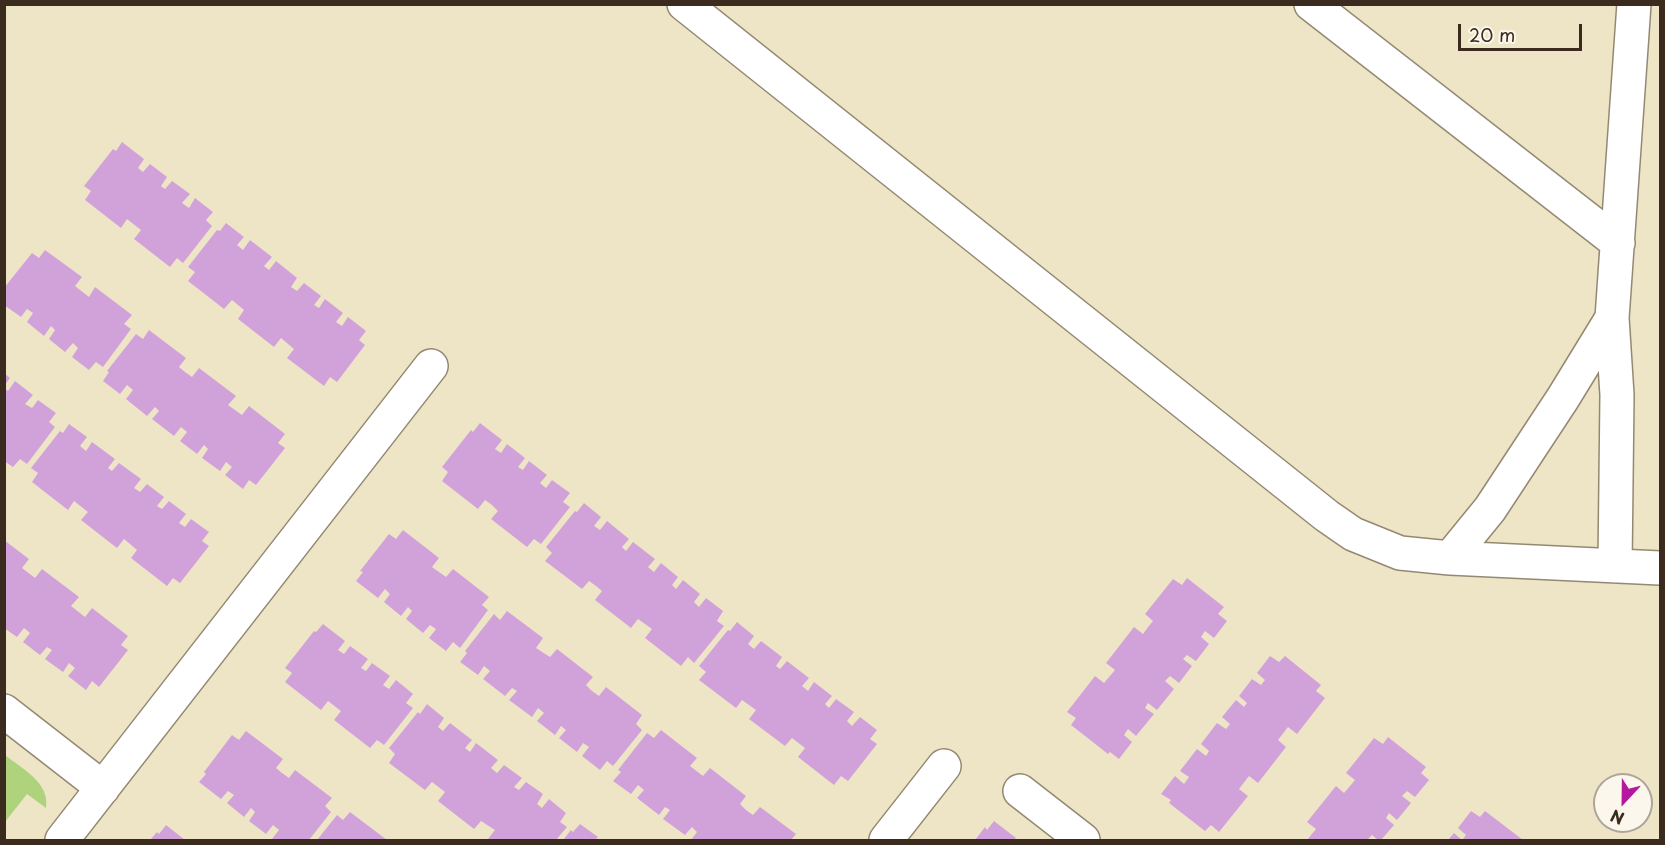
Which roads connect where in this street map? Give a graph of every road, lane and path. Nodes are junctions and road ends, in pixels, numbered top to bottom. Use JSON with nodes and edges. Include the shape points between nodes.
{"nodes":[{"id":1,"x":684,"y":4,"type":"edge"},
{"id":2,"x":1311,"y":4,"type":"edge"},
{"id":3,"x":1634,"y":4,"type":"edge"},
{"id":4,"x":1618,"y":243,"type":"junction"},
{"id":5,"x":1612,"y":318,"type":"junction"},
{"id":6,"x":431,"y":366,"type":"dead end"},
{"id":7,"x":1450,"y":558,"type":"junction"},
{"id":8,"x":1615,"y":566,"type":"junction"},
{"id":9,"x":1660,"y":568,"type":"edge"},
{"id":10,"x":4,"y":711,"type":"edge"},
{"id":11,"x":944,"y":766,"type":"dead end"},
{"id":12,"x":103,"y":788,"type":"junction"},
{"id":13,"x":1020,"y":791,"type":"dead end"},
{"id":14,"x":62,"y":840,"type":"edge"},
{"id":15,"x":885,"y":840,"type":"edge"},
{"id":16,"x":1083,"y":840,"type":"edge"}],
"edges":[{"from":1,"to":7,"type":"street","via":[[1327,516],[1353,534],[1400,553]]},
{"from":2,"to":4,"type":"street"},
{"from":3,"to":4,"type":"street"},
{"from":4,"to":5,"type":"street"},
{"from":5,"to":7,"type":"street","via":[[1490,509]]},
{"from":5,"to":8,"type":"street","via":[[1617,395]]},
{"from":6,"to":12,"type":"street"},
{"from":7,"to":8,"type":"street"},
{"from":8,"to":9,"type":"street"},
{"from":10,"to":12,"type":"street"},
{"from":11,"to":15,"type":"street"},
{"from":12,"to":14,"type":"street"},
{"from":13,"to":16,"type":"street"}]}
